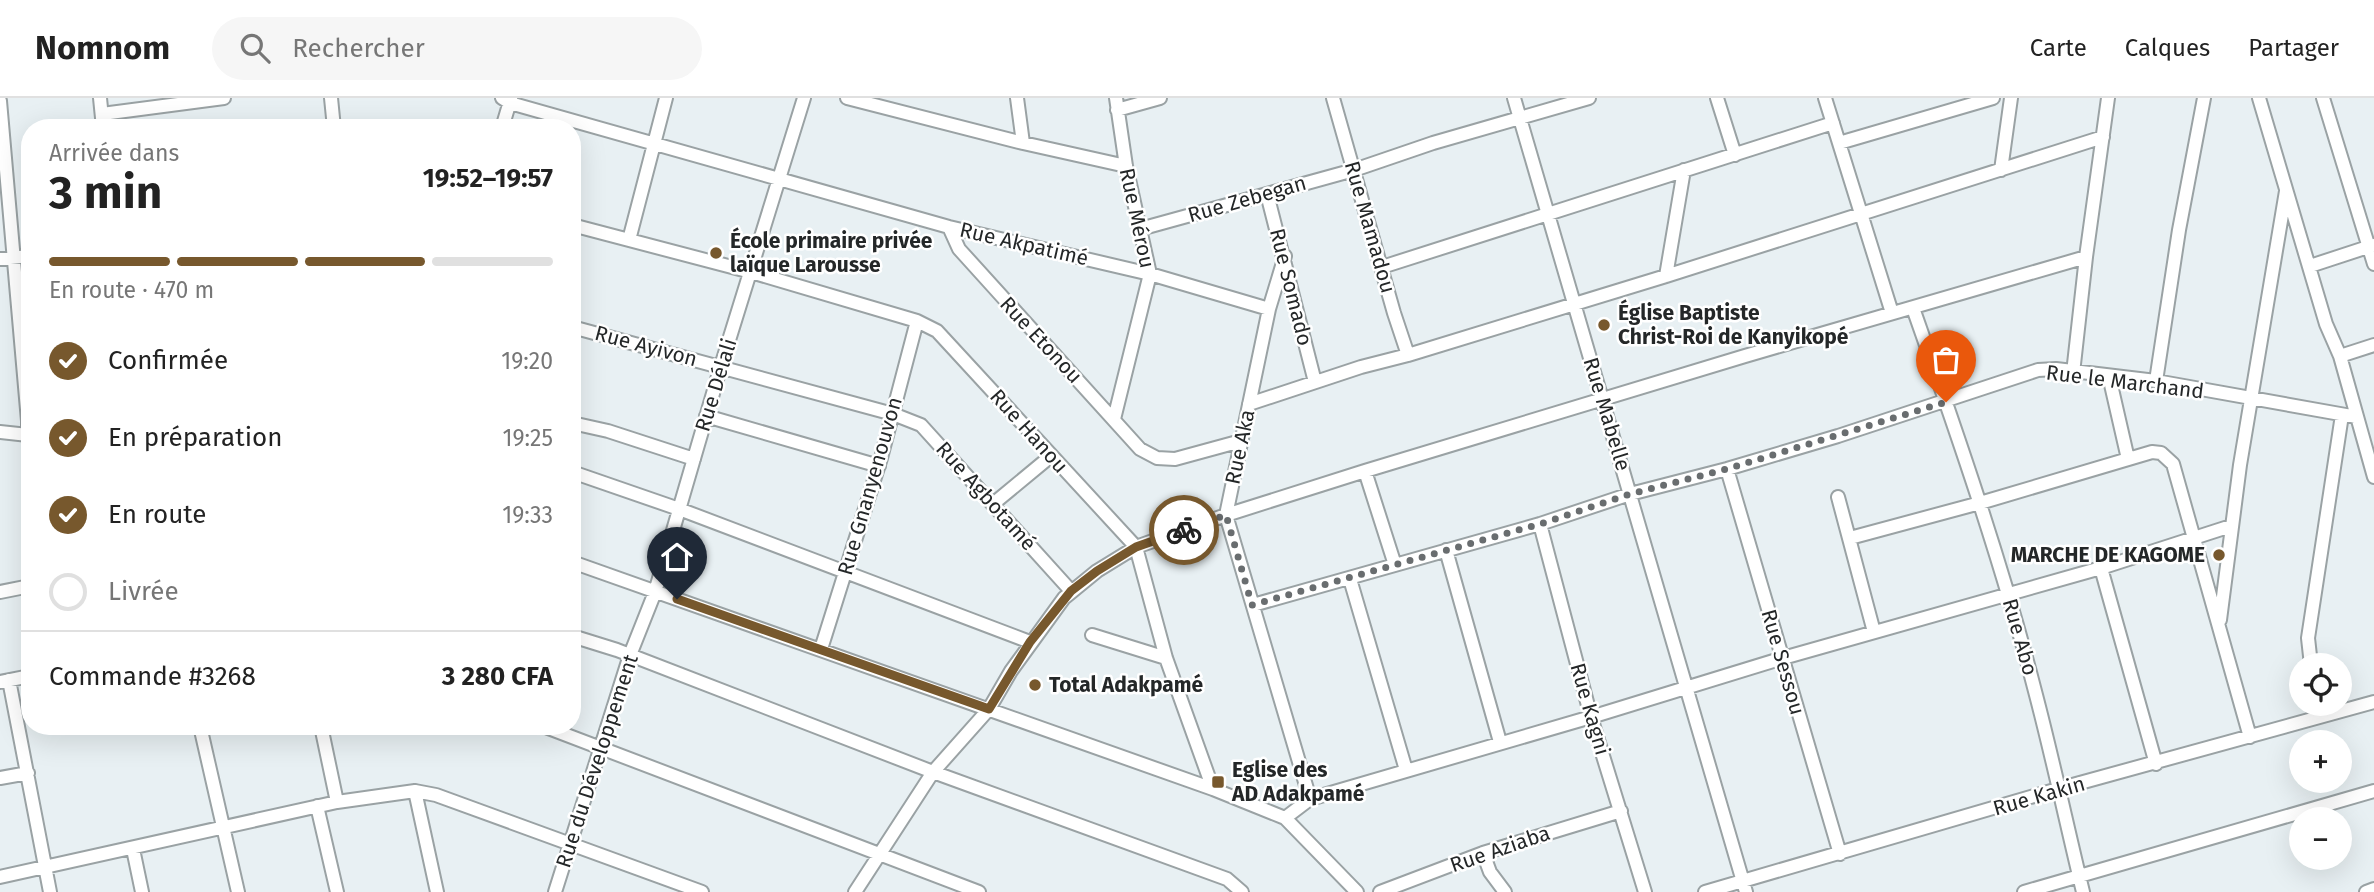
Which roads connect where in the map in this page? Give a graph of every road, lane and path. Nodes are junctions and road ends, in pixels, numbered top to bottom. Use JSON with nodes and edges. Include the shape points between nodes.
{"nodes":[{"id":1,"x":100,"y":98,"type":"edge"},
{"id":2,"x":224,"y":98,"type":"edge"},
{"id":3,"x":331,"y":98,"type":"edge"},
{"id":4,"x":666,"y":98,"type":"edge"},
{"id":5,"x":804,"y":98,"type":"edge"},
{"id":6,"x":847,"y":98,"type":"edge"},
{"id":7,"x":1017,"y":98,"type":"edge"},
{"id":8,"x":1160,"y":98,"type":"edge"},
{"id":9,"x":1333,"y":98,"type":"edge"},
{"id":10,"x":1514,"y":98,"type":"edge"},
{"id":11,"x":1589,"y":98,"type":"edge"},
{"id":12,"x":1717,"y":98,"type":"edge"},
{"id":13,"x":1825,"y":98,"type":"edge"},
{"id":14,"x":1993,"y":98,"type":"edge"},
{"id":15,"x":2011,"y":98,"type":"edge"},
{"id":16,"x":2108,"y":98,"type":"edge"},
{"id":17,"x":2204,"y":98,"type":"edge"},
{"id":18,"x":2259,"y":98,"type":"edge"},
{"id":19,"x":2323,"y":98,"type":"edge"},
{"id":20,"x":508,"y":100,"type":"edge"},
{"id":21,"x":174,"y":102,"type":"edge"},
{"id":22,"x":1117,"y":104,"type":"edge"},
{"id":23,"x":0,"y":110,"type":"edge"},
{"id":24,"x":103,"y":119,"type":"edge"},
{"id":25,"x":110,"y":119,"type":"edge"},
{"id":26,"x":333,"y":119,"type":"edge"},
{"id":27,"x":504,"y":119,"type":"edge"},
{"id":28,"x":571,"y":119,"type":"edge"},
{"id":29,"x":1520,"y":119,"type":"junction"},
{"id":30,"x":581,"y":122,"type":"edge"},
{"id":31,"x":1833,"y":123,"type":"junction"},
{"id":32,"x":2103,"y":137,"type":"junction"},
{"id":33,"x":1023,"y":143,"type":"junction"},
{"id":34,"x":1839,"y":143,"type":"junction"},
{"id":35,"x":654,"y":144,"type":"junction"},
{"id":36,"x":1735,"y":155,"type":"junction"},
{"id":37,"x":1126,"y":166,"type":"junction"},
{"id":38,"x":1354,"y":170,"type":"junction"},
{"id":39,"x":1684,"y":170,"type":"junction"},
{"id":40,"x":2001,"y":170,"type":"junction"},
{"id":41,"x":779,"y":180,"type":"junction"},
{"id":42,"x":2286,"y":191,"type":"junction"},
{"id":43,"x":1267,"y":194,"type":"junction"},
{"id":44,"x":1547,"y":213,"type":"junction"},
{"id":45,"x":1859,"y":214,"type":"junction"},
{"id":46,"x":581,"y":227,"type":"edge"},
{"id":47,"x":948,"y":227,"type":"junction"},
{"id":48,"x":1140,"y":229,"type":"junction"},
{"id":49,"x":629,"y":240,"type":"junction"},
{"id":50,"x":2371,"y":246,"type":"edge"},
{"id":51,"x":1284,"y":256,"type":"junction"},
{"id":52,"x":21,"y":257,"type":"edge"},
{"id":53,"x":2086,"y":257,"type":"junction"},
{"id":54,"x":15,"y":258,"type":"junction"},
{"id":55,"x":0,"y":259,"type":"edge"},
{"id":56,"x":2374,"y":264,"type":"edge"},
{"id":57,"x":2310,"y":266,"type":"junction"},
{"id":58,"x":1382,"y":267,"type":"junction"},
{"id":59,"x":751,"y":272,"type":"junction"},
{"id":60,"x":1150,"y":274,"type":"junction"},
{"id":61,"x":1666,"y":276,"type":"junction"},
{"id":62,"x":1575,"y":304,"type":"junction"},
{"id":63,"x":1913,"y":308,"type":"junction"},
{"id":64,"x":1269,"y":309,"type":"junction"},
{"id":65,"x":1892,"y":313,"type":"junction"},
{"id":66,"x":21,"y":314,"type":"edge"},
{"id":67,"x":917,"y":321,"type":"junction"},
{"id":68,"x":581,"y":329,"type":"edge"},
{"id":69,"x":2374,"y":345,"type":"edge"},
{"id":70,"x":1408,"y":355,"type":"junction"},
{"id":71,"x":2340,"y":356,"type":"junction"},
{"id":72,"x":721,"y":366,"type":"junction"},
{"id":73,"x":2073,"y":373,"type":"junction"},
{"id":74,"x":2109,"y":376,"type":"junction"},
{"id":75,"x":2156,"y":381,"type":"junction"},
{"id":76,"x":1315,"y":382,"type":"junction"},
{"id":77,"x":2251,"y":400,"type":"junction"},
{"id":78,"x":1601,"y":401,"type":"junction"},
{"id":79,"x":1946,"y":402,"type":"junction"},
{"id":80,"x":1249,"y":404,"type":"junction"},
{"id":81,"x":893,"y":414,"type":"junction"},
{"id":82,"x":2342,"y":415,"type":"junction"},
{"id":83,"x":706,"y":416,"type":"junction"},
{"id":84,"x":2357,"y":417,"type":"junction"},
{"id":85,"x":1114,"y":419,"type":"junction"},
{"id":86,"x":581,"y":425,"type":"edge"},
{"id":87,"x":0,"y":432,"type":"edge"},
{"id":88,"x":21,"y":434,"type":"edge"},
{"id":89,"x":1241,"y":441,"type":"junction"},
{"id":90,"x":2370,"y":445,"type":"edge"},
{"id":91,"x":1051,"y":456,"type":"junction"},
{"id":92,"x":694,"y":458,"type":"junction"},
{"id":93,"x":2128,"y":459,"type":"junction"},
{"id":94,"x":879,"y":466,"type":"junction"},
{"id":95,"x":1727,"y":469,"type":"junction"},
{"id":96,"x":1365,"y":471,"type":"junction"},
{"id":97,"x":581,"y":475,"type":"edge"},
{"id":98,"x":2374,"y":477,"type":"edge"},
{"id":99,"x":1630,"y":494,"type":"junction"},
{"id":100,"x":1838,"y":497,"type":"dead end"},
{"id":101,"x":1980,"y":503,"type":"junction"},
{"id":102,"x":993,"y":504,"type":"junction"},
{"id":103,"x":679,"y":509,"type":"junction"},
{"id":104,"x":1226,"y":515,"type":"junction"},
{"id":105,"x":1540,"y":524,"type":"junction"},
{"id":106,"x":2231,"y":526,"type":"junction"},
{"id":107,"x":1850,"y":538,"type":"junction"},
{"id":108,"x":2193,"y":538,"type":"junction"},
{"id":109,"x":1136,"y":547,"type":"junction"},
{"id":110,"x":1446,"y":550,"type":"junction"},
{"id":111,"x":581,"y":565,"type":"edge"},
{"id":112,"x":1395,"y":565,"type":"junction"},
{"id":113,"x":2101,"y":568,"type":"junction"},
{"id":114,"x":846,"y":571,"type":"junction"},
{"id":115,"x":1350,"y":579,"type":"junction"},
{"id":116,"x":21,"y":588,"type":"edge"},
{"id":117,"x":1071,"y":591,"type":"junction"},
{"id":118,"x":0,"y":592,"type":"edge"},
{"id":119,"x":655,"y":592,"type":"junction"},
{"id":120,"x":2008,"y":595,"type":"junction"},
{"id":121,"x":1252,"y":605,"type":"junction"},
{"id":122,"x":2219,"y":627,"type":"junction"},
{"id":123,"x":1874,"y":632,"type":"junction"},
{"id":124,"x":1091,"y":635,"type":"dead end"},
{"id":125,"x":581,"y":639,"type":"edge"},
{"id":126,"x":1030,"y":642,"type":"junction"},
{"id":127,"x":821,"y":649,"type":"junction"},
{"id":128,"x":2310,"y":653,"type":"edge"},
{"id":129,"x":630,"y":655,"type":"junction"},
{"id":130,"x":1166,"y":658,"type":"junction"},
{"id":131,"x":1783,"y":658,"type":"junction"},
{"id":132,"x":4,"y":681,"type":"edge"},
{"id":133,"x":1688,"y":688,"type":"junction"},
{"id":134,"x":2374,"y":702,"type":"edge"},
{"id":135,"x":989,"y":709,"type":"junction"},
{"id":136,"x":1591,"y":717,"type":"junction"},
{"id":137,"x":2323,"y":717,"type":"joint"},
{"id":138,"x":202,"y":735,"type":"edge"},
{"id":139,"x":323,"y":735,"type":"edge"},
{"id":140,"x":567,"y":735,"type":"edge"},
{"id":141,"x":2250,"y":737,"type":"junction"},
{"id":142,"x":1500,"y":742,"type":"junction"},
{"id":143,"x":602,"y":748,"type":"junction"},
{"id":144,"x":2156,"y":764,"type":"junction"},
{"id":145,"x":1406,"y":770,"type":"junction"},
{"id":146,"x":933,"y":772,"type":"junction"},
{"id":147,"x":28,"y":773,"type":"junction"},
{"id":148,"x":0,"y":778,"type":"edge"},
{"id":149,"x":1213,"y":789,"type":"junction"},
{"id":150,"x":2059,"y":789,"type":"junction"},
{"id":151,"x":2374,"y":790,"type":"edge"},
{"id":152,"x":415,"y":791,"type":"junction"},
{"id":153,"x":1310,"y":799,"type":"junction"},
{"id":154,"x":337,"y":802,"type":"junction"},
{"id":155,"x":317,"y":806,"type":"junction"},
{"id":156,"x":1621,"y":811,"type":"junction"},
{"id":157,"x":1285,"y":818,"type":"junction"},
{"id":158,"x":223,"y":829,"type":"junction"},
{"id":159,"x":572,"y":843,"type":"junction"},
{"id":160,"x":133,"y":849,"type":"junction"},
{"id":161,"x":1483,"y":853,"type":"junction"},
{"id":162,"x":1840,"y":854,"type":"junction"},
{"id":163,"x":880,"y":856,"type":"junction"},
{"id":164,"x":45,"y":867,"type":"junction"},
{"id":165,"x":0,"y":877,"type":"edge"},
{"id":166,"x":2079,"y":877,"type":"junction"},
{"id":167,"x":1227,"y":879,"type":"junction"},
{"id":168,"x":1744,"y":887,"type":"edge"},
{"id":169,"x":2374,"y":889,"type":"edge"},
{"id":170,"x":50,"y":892,"type":"edge"},
{"id":171,"x":142,"y":892,"type":"edge"},
{"id":172,"x":238,"y":892,"type":"edge"},
{"id":173,"x":337,"y":892,"type":"edge"},
{"id":174,"x":437,"y":892,"type":"edge"},
{"id":175,"x":555,"y":892,"type":"edge"},
{"id":176,"x":702,"y":892,"type":"edge"},
{"id":177,"x":855,"y":892,"type":"edge"},
{"id":178,"x":979,"y":892,"type":"edge"},
{"id":179,"x":1219,"y":892,"type":"edge"},
{"id":180,"x":1242,"y":892,"type":"edge"},
{"id":181,"x":1357,"y":892,"type":"edge"},
{"id":182,"x":1381,"y":892,"type":"edge"},
{"id":183,"x":1505,"y":892,"type":"edge"},
{"id":184,"x":1646,"y":892,"type":"edge"},
{"id":185,"x":1705,"y":892,"type":"edge"},
{"id":186,"x":2024,"y":892,"type":"edge"},
{"id":187,"x":2083,"y":892,"type":"edge"},
{"id":188,"x":2366,"y":892,"type":"edge"}],
"edges":[{"from":1,"to":24,"type":"street"},
{"from":2,"to":21,"type":"street"},
{"from":3,"to":26,"type":"street"},
{"from":4,"to":35,"type":"street"},
{"from":5,"to":41,"type":"street","name":"Rue Délali"},
{"from":6,"to":33,"type":"street"},
{"from":7,"to":33,"type":"street"},
{"from":8,"to":22,"type":"street"},
{"from":9,"to":38,"type":"street","name":"Rue Mamadou"},
{"from":10,"to":29,"type":"street","name":"Rue Mabelle"},
{"from":11,"to":29,"type":"street","name":"Rue Zebegan"},
{"from":12,"to":36,"type":"street"},
{"from":13,"to":31,"type":"street"},
{"from":14,"to":34,"type":"street"},
{"from":15,"to":40,"type":"street"},
{"from":16,"to":32,"type":"street"},
{"from":17,"to":75,"type":"street"},
{"from":18,"to":42,"type":"street"},
{"from":19,"to":50,"type":"street"},
{"from":20,"to":27,"type":"street"},
{"from":20,"to":28,"type":"street","name":"Rue Akpatimé"},
{"from":21,"to":25,"type":"street"},
{"from":22,"to":37,"type":"street","name":"Rue Mérou"},
{"from":23,"to":54,"type":"street"},
{"from":29,"to":38,"type":"street","name":"Rue Zebegan"},
{"from":29,"to":44,"type":"street","name":"Rue Mabelle"},
{"from":30,"to":35,"type":"street","name":"Rue Akpatimé"},
{"from":31,"to":34,"type":"street"},
{"from":31,"to":36,"type":"street"},
{"from":32,"to":40,"type":"street"},
{"from":32,"to":53,"type":"street"},
{"from":33,"to":37,"type":"street"},
{"from":34,"to":45,"type":"street"},
{"from":35,"to":41,"type":"street","name":"Rue Akpatimé"},
{"from":35,"to":49,"type":"street"},
{"from":36,"to":39,"type":"street"},
{"from":37,"to":48,"type":"street","name":"Rue Mérou"},
{"from":38,"to":43,"type":"street","name":"Rue Zebegan"},
{"from":38,"to":58,"type":"street","name":"Rue Mamadou"},
{"from":39,"to":44,"type":"street"},
{"from":39,"to":61,"type":"street"},
{"from":40,"to":45,"type":"street"},
{"from":41,"to":47,"type":"street","name":"Rue Akpatimé"},
{"from":41,"to":59,"type":"street","name":"Rue Délali"},
{"from":42,"to":57,"type":"street"},
{"from":42,"to":77,"type":"street"},
{"from":43,"to":48,"type":"street","name":"Rue Zebegan"},
{"from":43,"to":51,"type":"street","name":"Rue Somado"},
{"from":44,"to":58,"type":"street"},
{"from":44,"to":62,"type":"street","name":"Rue Mabelle"},
{"from":45,"to":61,"type":"street"},
{"from":45,"to":65,"type":"street"},
{"from":46,"to":49,"type":"street"},
{"from":47,"to":60,"type":"street","name":"Rue Akpatimé"},
{"from":47,"to":85,"type":"street","name":"Rue Etonou","via":[[959,249]]},
{"from":48,"to":60,"type":"street","name":"Rue Mérou"},
{"from":49,"to":59,"type":"street"},
{"from":50,"to":56,"type":"street"},
{"from":50,"to":57,"type":"street"},
{"from":51,"to":64,"type":"street","name":"Rue Aka"},
{"from":51,"to":76,"type":"street","name":"Rue Somado"},
{"from":52,"to":54,"type":"street"},
{"from":53,"to":63,"type":"street"},
{"from":53,"to":73,"type":"street"},
{"from":54,"to":55,"type":"street"},
{"from":54,"to":66,"type":"street"},
{"from":57,"to":71,"type":"street"},
{"from":58,"to":70,"type":"street","name":"Rue Mamadou"},
{"from":59,"to":67,"type":"street","name":"Rue Hanou"},
{"from":59,"to":72,"type":"street","name":"Rue Délali"},
{"from":60,"to":64,"type":"street","name":"Rue Akpatimé"},
{"from":60,"to":85,"type":"street","name":"Rue Mérou"},
{"from":61,"to":62,"type":"street"},
{"from":62,"to":70,"type":"street"},
{"from":62,"to":78,"type":"street","name":"Rue Mabelle"},
{"from":63,"to":65,"type":"street"},
{"from":63,"to":79,"type":"street","name":"Rue Abo"},
{"from":64,"to":80,"type":"street","name":"Rue Aka"},
{"from":65,"to":78,"type":"street"},
{"from":67,"to":81,"type":"street","name":"Rue Gnanyenouvon"},
{"from":67,"to":91,"type":"street","name":"Rue Hanou","via":[[937,331]]},
{"from":68,"to":72,"type":"street","name":"Rue Ayivon"},
{"from":69,"to":71,"type":"street"},
{"from":70,"to":76,"type":"street"},
{"from":71,"to":84,"type":"street"},
{"from":72,"to":81,"type":"street","name":"Rue Ayivon"},
{"from":72,"to":83,"type":"street","name":"Rue Délali"},
{"from":73,"to":74,"type":"street","name":"Rue le Marchand"},
{"from":73,"to":79,"type":"street","name":"Rue le Marchand","via":[[2031,372]]},
{"from":74,"to":75,"type":"street","name":"Rue le Marchand"},
{"from":74,"to":93,"type":"street"},
{"from":75,"to":77,"type":"street","name":"Rue le Marchand"},
{"from":76,"to":80,"type":"street"},
{"from":77,"to":82,"type":"street","name":"Rue le Marchand"},
{"from":77,"to":106,"type":"street"},
{"from":78,"to":96,"type":"street"},
{"from":78,"to":99,"type":"street","name":"Rue Mabelle"},
{"from":79,"to":95,"type":"street","name":"Rue le Marchand"},
{"from":79,"to":101,"type":"street","name":"Rue Abo"},
{"from":80,"to":89,"type":"street","name":"Rue Aka"},
{"from":81,"to":94,"type":"street","name":"Rue Gnanyenouvon"},
{"from":81,"to":102,"type":"street","name":"Rue Agbotamé","via":[[921,425]]},
{"from":82,"to":84,"type":"street","name":"Rue le Marchand"},
{"from":82,"to":128,"type":"street","via":[[2308,638]]},
{"from":83,"to":92,"type":"street","name":"Rue Délali"},
{"from":83,"to":94,"type":"street"},
{"from":84,"to":90,"type":"street"},
{"from":85,"to":89,"type":"street","name":"Rue Etonou","via":[[1140,449],[1157,457],[1175,459]]},
{"from":86,"to":92,"type":"street"},
{"from":87,"to":88,"type":"street"},
{"from":89,"to":104,"type":"street","name":"Rue Aka"},
{"from":90,"to":98,"type":"street"},
{"from":91,"to":102,"type":"street"},
{"from":91,"to":109,"type":"street","name":"Rue Hanou"},
{"from":92,"to":103,"type":"street","name":"Rue Délali"},
{"from":93,"to":101,"type":"street"},
{"from":93,"to":108,"type":"street","via":[[2152,452],[2166,455],[2173,464]]},
{"from":94,"to":114,"type":"street","name":"Rue Gnanyenouvon"},
{"from":95,"to":99,"type":"street","name":"Rue le Marchand"},
{"from":95,"to":131,"type":"street","name":"Rue Sessou"},
{"from":96,"to":104,"type":"street"},
{"from":96,"to":112,"type":"street"},
{"from":97,"to":103,"type":"street"},
{"from":99,"to":105,"type":"street","name":"Rue le Marchand"},
{"from":99,"to":133,"type":"street","name":"Rue Mabelle"},
{"from":100,"to":107,"type":"street"},
{"from":101,"to":107,"type":"street"},
{"from":101,"to":120,"type":"street","name":"Rue Abo"},
{"from":102,"to":117,"type":"street","name":"Rue Agbotamé"},
{"from":103,"to":114,"type":"street"},
{"from":103,"to":119,"type":"street","name":"Rue Délali"},
{"from":104,"to":109,"type":"street"},
{"from":104,"to":121,"type":"street","name":"Rue Aka"},
{"from":105,"to":110,"type":"street","name":"Rue le Marchand"},
{"from":105,"to":136,"type":"street","name":"Rue Kagni"},
{"from":106,"to":108,"type":"street"},
{"from":106,"to":122,"type":"street"},
{"from":107,"to":123,"type":"street"},
{"from":108,"to":113,"type":"street"},
{"from":108,"to":122,"type":"street"},
{"from":109,"to":117,"type":"street"},
{"from":109,"to":130,"type":"street"},
{"from":110,"to":112,"type":"street","name":"Rue le Marchand"},
{"from":110,"to":142,"type":"street"},
{"from":111,"to":119,"type":"street"},
{"from":112,"to":115,"type":"street","name":"Rue le Marchand"},
{"from":113,"to":120,"type":"street"},
{"from":113,"to":144,"type":"street"},
{"from":114,"to":126,"type":"street"},
{"from":114,"to":127,"type":"street","name":"Rue Gnanyenouvon"},
{"from":115,"to":121,"type":"street","name":"Rue le Marchand"},
{"from":115,"to":145,"type":"street"},
{"from":116,"to":118,"type":"street"},
{"from":117,"to":126,"type":"street"},
{"from":119,"to":127,"type":"street"},
{"from":119,"to":129,"type":"street","name":"Rue du Développement"},
{"from":120,"to":123,"type":"street"},
{"from":120,"to":150,"type":"street","name":"Rue Abo"},
{"from":121,"to":153,"type":"street","name":"Rue Aka"},
{"from":122,"to":141,"type":"street"},
{"from":123,"to":131,"type":"street"},
{"from":124,"to":130,"type":"street"},
{"from":125,"to":129,"type":"street"},
{"from":126,"to":135,"type":"street"},
{"from":127,"to":135,"type":"street"},
{"from":129,"to":143,"type":"street","name":"Rue du Développement"},
{"from":129,"to":146,"type":"street"},
{"from":130,"to":149,"type":"street"},
{"from":131,"to":133,"type":"street"},
{"from":131,"to":162,"type":"street","name":"Rue Sessou"},
{"from":132,"to":147,"type":"street"},
{"from":133,"to":136,"type":"street"},
{"from":133,"to":168,"type":"street","name":"Rue Mabelle"},
{"from":134,"to":137,"type":"street","name":"Rue Kakin"},
{"from":135,"to":146,"type":"street"},
{"from":135,"to":149,"type":"street"},
{"from":136,"to":142,"type":"street"},
{"from":136,"to":156,"type":"street","name":"Rue Kagni"},
{"from":137,"to":141,"type":"street","name":"Rue Kakin"},
{"from":138,"to":158,"type":"street"},
{"from":139,"to":154,"type":"street"},
{"from":140,"to":143,"type":"street"},
{"from":141,"to":144,"type":"street","name":"Rue Kakin"},
{"from":142,"to":145,"type":"street"},
{"from":143,"to":159,"type":"street","name":"Rue du Développement"},
{"from":143,"to":163,"type":"street"},
{"from":144,"to":150,"type":"street","name":"Rue Kakin"},
{"from":145,"to":153,"type":"street"},
{"from":146,"to":163,"type":"street"},
{"from":146,"to":167,"type":"street"},
{"from":147,"to":148,"type":"street"},
{"from":147,"to":164,"type":"street"},
{"from":149,"to":157,"type":"street"},
{"from":150,"to":162,"type":"street","name":"Rue Kakin"},
{"from":150,"to":166,"type":"street","name":"Rue Abo"},
{"from":151,"to":166,"type":"street"},
{"from":152,"to":154,"type":"street"},
{"from":152,"to":159,"type":"street"},
{"from":152,"to":174,"type":"street"},
{"from":153,"to":157,"type":"street"},
{"from":154,"to":155,"type":"street"},
{"from":155,"to":158,"type":"street"},
{"from":155,"to":173,"type":"street"},
{"from":156,"to":161,"type":"street","name":"Rue Aziaba"},
{"from":156,"to":184,"type":"street","name":"Rue Kagni"},
{"from":157,"to":181,"type":"street"},
{"from":158,"to":160,"type":"street"},
{"from":158,"to":172,"type":"street"},
{"from":159,"to":175,"type":"street","name":"Rue du Développement"},
{"from":159,"to":176,"type":"street"},
{"from":160,"to":164,"type":"street"},
{"from":160,"to":171,"type":"street"},
{"from":161,"to":182,"type":"street","name":"Rue Aziaba"},
{"from":161,"to":183,"type":"street"},
{"from":162,"to":168,"type":"street","name":"Rue Kakin"},
{"from":163,"to":177,"type":"street"},
{"from":163,"to":178,"type":"street"},
{"from":164,"to":165,"type":"street"},
{"from":164,"to":170,"type":"street"},
{"from":166,"to":186,"type":"street"},
{"from":166,"to":187,"type":"street","name":"Rue Abo"},
{"from":167,"to":179,"type":"street"},
{"from":167,"to":180,"type":"street"},
{"from":168,"to":185,"type":"street","name":"Rue Kakin"},
{"from":169,"to":188,"type":"street"}]}
